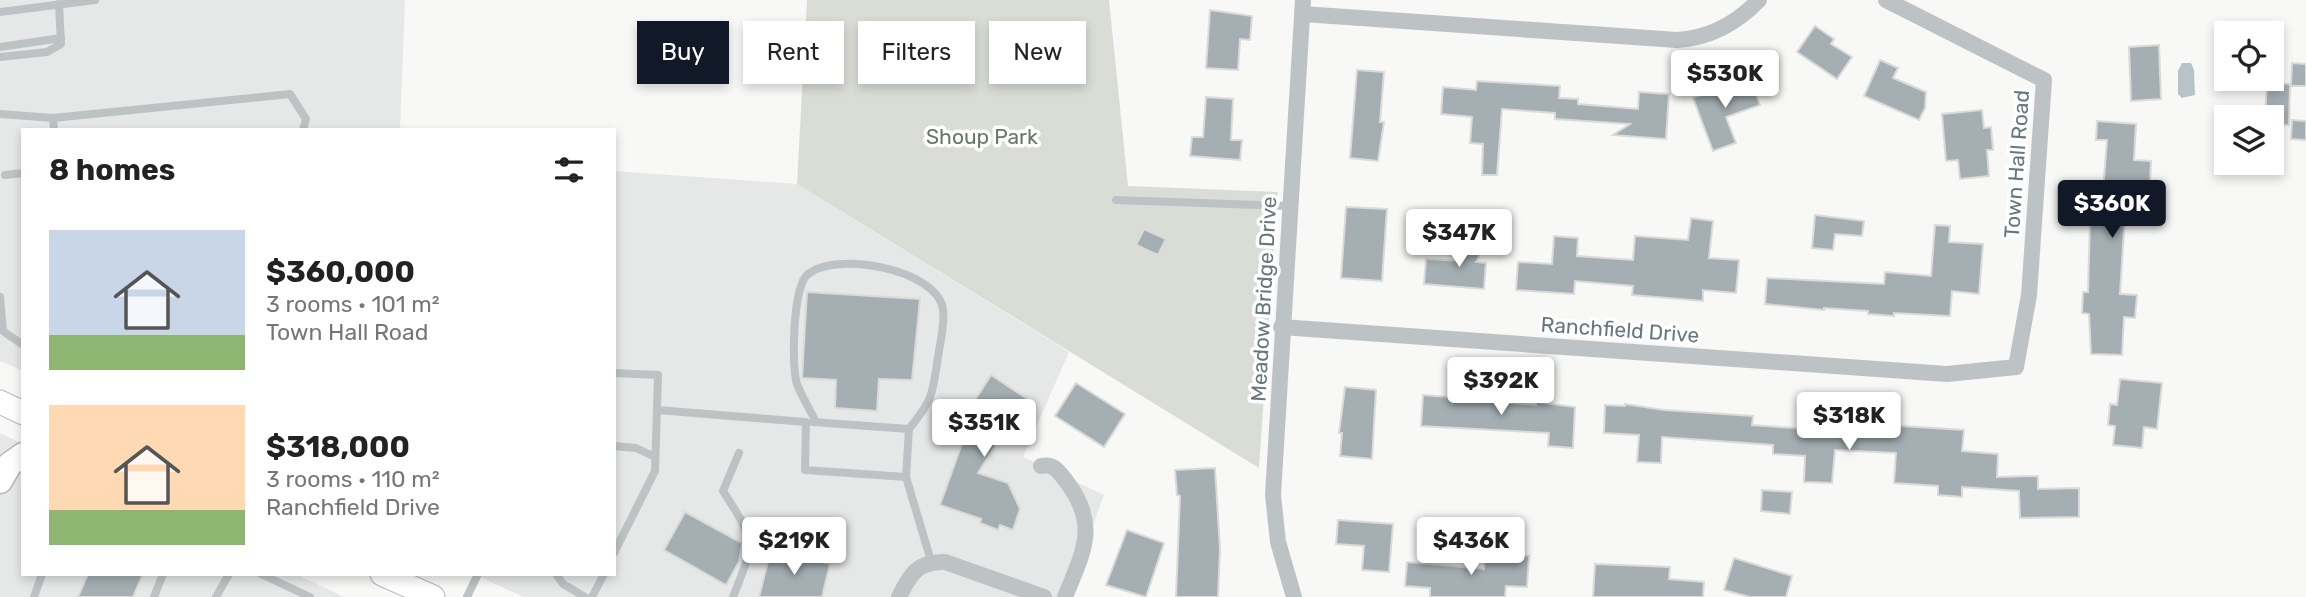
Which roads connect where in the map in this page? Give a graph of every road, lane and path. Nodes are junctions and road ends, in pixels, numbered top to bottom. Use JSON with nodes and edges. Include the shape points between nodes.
{"nodes":[{"id":1,"x":95,"y":0,"type":"edge"},
{"id":2,"x":1759,"y":0,"type":"edge"},
{"id":3,"x":1886,"y":0,"type":"edge"},
{"id":4,"x":59,"y":4,"type":"junction"},
{"id":5,"x":1303,"y":7,"type":"edge"},
{"id":6,"x":0,"y":12,"type":"edge"},
{"id":7,"x":61,"y":38,"type":"junction"},
{"id":8,"x":0,"y":47,"type":"edge"},
{"id":9,"x":0,"y":57,"type":"edge"},
{"id":10,"x":0,"y":114,"type":"edge"},
{"id":11,"x":53,"y":118,"type":"junction"},
{"id":12,"x":54,"y":128,"type":"edge"},
{"id":13,"x":304,"y":128,"type":"edge"},
{"id":14,"x":21,"y":173,"type":"edge"},
{"id":15,"x":5,"y":175,"type":"dead end"},
{"id":16,"x":1116,"y":200,"type":"dead end"},
{"id":17,"x":1289,"y":206,"type":"junction"},
{"id":18,"x":0,"y":297,"type":"edge"},
{"id":19,"x":1281,"y":327,"type":"junction"},
{"id":20,"x":21,"y":344,"type":"edge"},
{"id":21,"x":616,"y":373,"type":"edge"},
{"id":22,"x":1956,"y":373,"type":"joint"},
{"id":23,"x":0,"y":402,"type":"edge"},
{"id":24,"x":657,"y":410,"type":"junction"},
{"id":25,"x":21,"y":412,"type":"edge"},
{"id":26,"x":806,"y":422,"type":"junction"},
{"id":27,"x":816,"y":422,"type":"junction"},
{"id":28,"x":909,"y":429,"type":"junction"},
{"id":29,"x":616,"y":446,"type":"edge"},
{"id":30,"x":739,"y":453,"type":"dead end"},
{"id":31,"x":21,"y":456,"type":"edge"},
{"id":32,"x":655,"y":457,"type":"junction"},
{"id":33,"x":1041,"y":466,"type":"dead end"},
{"id":34,"x":906,"y":477,"type":"junction"},
{"id":35,"x":0,"y":481,"type":"edge"},
{"id":36,"x":616,"y":549,"type":"edge"},
{"id":37,"x":931,"y":561,"type":"junction"},
{"id":38,"x":41,"y":576,"type":"edge"},
{"id":39,"x":162,"y":576,"type":"edge"},
{"id":40,"x":228,"y":576,"type":"edge"},
{"id":41,"x":265,"y":576,"type":"edge"},
{"id":42,"x":386,"y":576,"type":"edge"},
{"id":43,"x":477,"y":576,"type":"edge"},
{"id":44,"x":557,"y":576,"type":"edge"},
{"id":45,"x":603,"y":576,"type":"edge"},
{"id":46,"x":1016,"y":592,"type":"edge"},
{"id":47,"x":34,"y":597,"type":"edge"},
{"id":48,"x":155,"y":597,"type":"edge"},
{"id":49,"x":216,"y":597,"type":"edge"},
{"id":50,"x":310,"y":597,"type":"edge"},
{"id":51,"x":433,"y":597,"type":"edge"},
{"id":52,"x":467,"y":597,"type":"edge"},
{"id":53,"x":585,"y":597,"type":"edge"},
{"id":54,"x":592,"y":597,"type":"edge"},
{"id":55,"x":733,"y":597,"type":"edge"},
{"id":56,"x":899,"y":597,"type":"edge"},
{"id":57,"x":1044,"y":597,"type":"edge"},
{"id":58,"x":1065,"y":597,"type":"edge"},
{"id":59,"x":1294,"y":597,"type":"edge"}],
"edges":[{"from":1,"to":4,"type":"lane"},
{"from":2,"to":5,"type":"street","via":[[1724,27],[1677,40]]},
{"from":3,"to":22,"type":"street","name":"Town Hall Road","via":[[2044,80],[2029,295],[2015,367]]},
{"from":4,"to":6,"type":"lane"},
{"from":4,"to":7,"type":"lane"},
{"from":5,"to":17,"type":"street","name":"Meadow Bridge Drive"},
{"from":7,"to":8,"type":"lane"},
{"from":7,"to":9,"type":"lane","via":[[61,44],[47,52]]},
{"from":10,"to":11,"type":"lane"},
{"from":11,"to":12,"type":"lane"},
{"from":11,"to":13,"type":"lane","via":[[290,94],[306,119]]},
{"from":14,"to":15,"type":"lane"},
{"from":16,"to":17,"type":"lane"},
{"from":17,"to":19,"type":"street","name":"Meadow Bridge Drive"},
{"from":18,"to":20,"type":"lane","via":[[3,331]]},
{"from":19,"to":22,"type":"street","name":"Ranchfield Drive"},
{"from":19,"to":59,"type":"street","name":"Meadow Bridge Drive","via":[[1273,499],[1278,542]]},
{"from":21,"to":24,"type":"lane","via":[[658,375]]},
{"from":23,"to":25,"type":"main road"},
{"from":24,"to":26,"type":"lane"},
{"from":24,"to":32,"type":"lane"},
{"from":26,"to":27,"type":"lane"},
{"from":26,"to":34,"type":"lane","via":[[805,470]]},
{"from":27,"to":28,"type":"lane"},
{"from":27,"to":28,"type":"lane","via":[[797,383],[798,295],[806,275],[825,264],[842,263],[913,277],[943,308],[932,401]]},
{"from":28,"to":34,"type":"lane"},
{"from":29,"to":32,"type":"lane","via":[[636,448]]},
{"from":30,"to":55,"type":"lane","via":[[723,491],[747,527],[751,550]]},
{"from":31,"to":35,"type":"main road"},
{"from":32,"to":36,"type":"lane","via":[[654,471]]},
{"from":33,"to":58,"type":"street","via":[[1057,470],[1074,492],[1086,520],[1084,548]]},
{"from":34,"to":37,"type":"lane"},
{"from":37,"to":46,"type":"street","via":[[946,562]]},
{"from":37,"to":56,"type":"street","via":[[912,572]]},
{"from":38,"to":47,"type":"lane"},
{"from":39,"to":48,"type":"lane"},
{"from":40,"to":49,"type":"lane"},
{"from":41,"to":50,"type":"lane"},
{"from":42,"to":51,"type":"main road"},
{"from":43,"to":52,"type":"lane"},
{"from":44,"to":53,"type":"lane"},
{"from":45,"to":54,"type":"lane"},
{"from":46,"to":57,"type":"street"}]}
